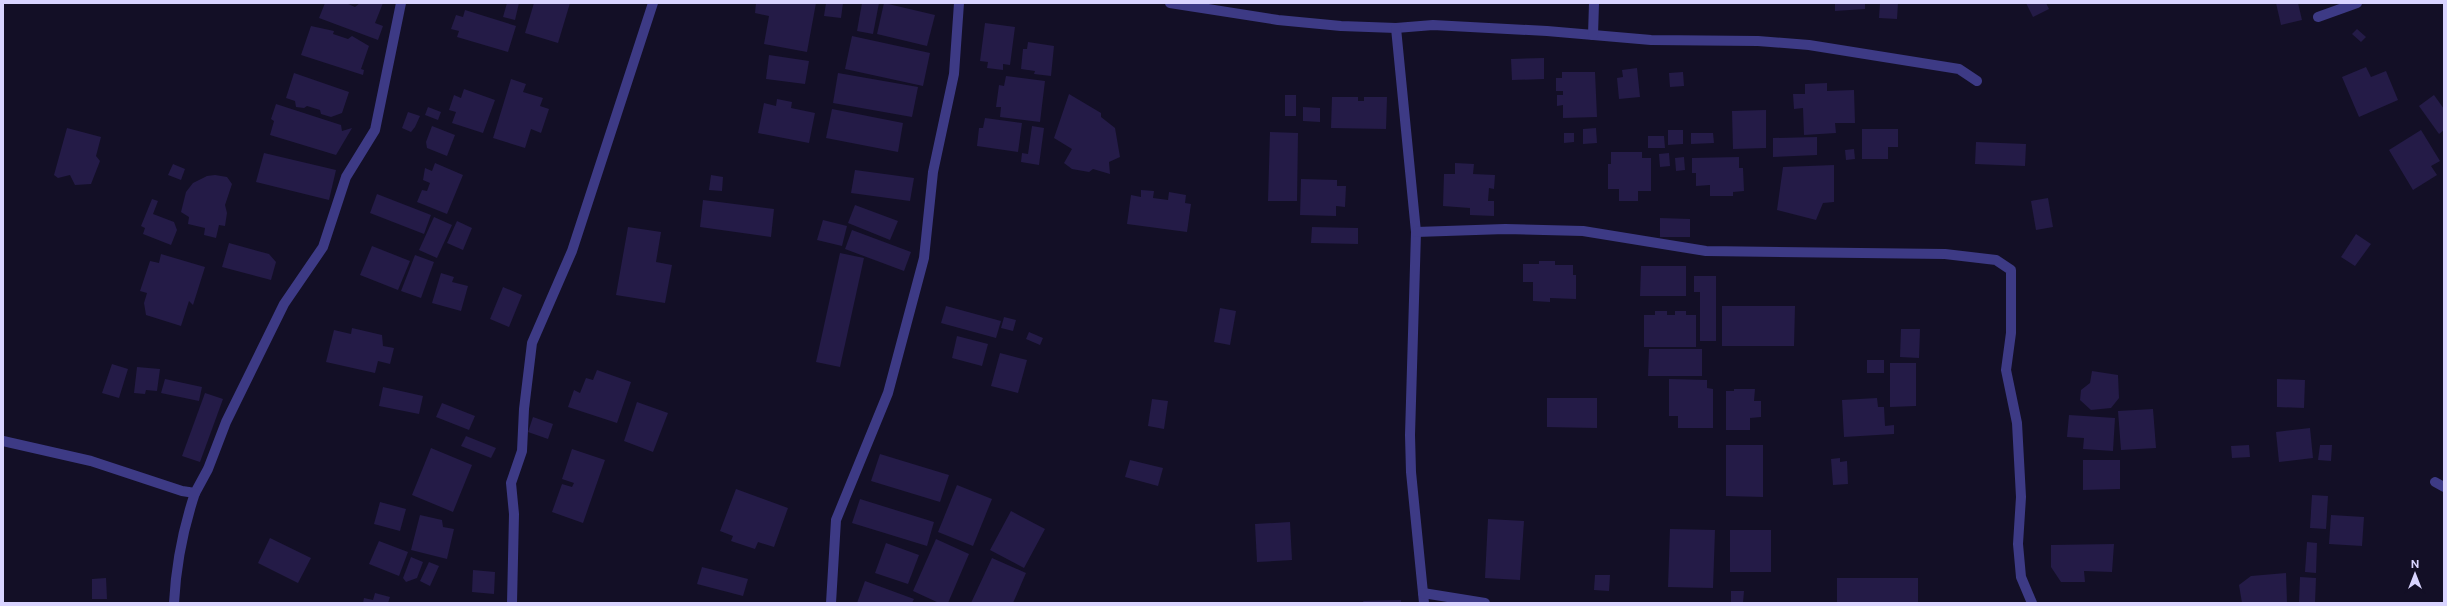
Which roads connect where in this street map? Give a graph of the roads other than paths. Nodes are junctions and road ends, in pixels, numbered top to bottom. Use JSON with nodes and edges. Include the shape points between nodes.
{"nodes":[{"id":1,"x":400,"y":3,"type":"edge"},
{"id":2,"x":653,"y":3,"type":"edge"},
{"id":3,"x":959,"y":3,"type":"edge"},
{"id":4,"x":1172,"y":3,"type":"edge"},
{"id":5,"x":1594,"y":3,"type":"edge"},
{"id":6,"x":2357,"y":3,"type":"edge"},
{"id":7,"x":2318,"y":17,"type":"dead end"},
{"id":8,"x":1396,"y":28,"type":"junction"},
{"id":9,"x":1593,"y":35,"type":"junction"},
{"id":10,"x":1978,"y":81,"type":"dead end"},
{"id":11,"x":1416,"y":232,"type":"junction"},
{"id":12,"x":3,"y":441,"type":"edge"},
{"id":13,"x":2435,"y":482,"type":"dead end"},
{"id":14,"x":2444,"y":487,"type":"edge"},
{"id":15,"x":195,"y":493,"type":"junction"},
{"id":16,"x":1423,"y":598,"type":"edge"},
{"id":17,"x":174,"y":603,"type":"edge"},
{"id":18,"x":512,"y":603,"type":"edge"},
{"id":19,"x":831,"y":603,"type":"edge"},
{"id":20,"x":1485,"y":603,"type":"edge"},
{"id":21,"x":2032,"y":603,"type":"edge"}],
"edges":[{"from":1,"to":15,"type":"street","via":[[375,130],[346,177],[323,247],[284,304],[226,422],[208,469]]},
{"from":2,"to":18,"type":"street","via":[[572,250],[532,343],[522,451],[511,483],[514,514]]},
{"from":3,"to":19,"type":"street","via":[[954,74],[933,172],[924,258],[888,393],[836,520]]},
{"from":4,"to":8,"type":"street","via":[[1278,20]]},
{"from":5,"to":9,"type":"street"},
{"from":6,"to":7,"type":"street"},
{"from":8,"to":9,"type":"street","via":[[1433,25]]},
{"from":8,"to":11,"type":"street"},
{"from":9,"to":10,"type":"street","via":[[1651,40],[1758,41],[1809,45],[1959,69]]},
{"from":11,"to":16,"type":"street","via":[[1410,434],[1411,472]]},
{"from":11,"to":21,"type":"street","via":[[1583,230],[1706,250],[1945,254],[1996,260],[2011,270],[2011,333],[2006,370],[2017,423],[2021,496],[2018,544],[2021,577]]},
{"from":12,"to":15,"type":"street","via":[[91,461]]},
{"from":13,"to":14,"type":"street"},
{"from":15,"to":17,"type":"street","via":[[176,565]]},
{"from":16,"to":20,"type":"street"}]}
